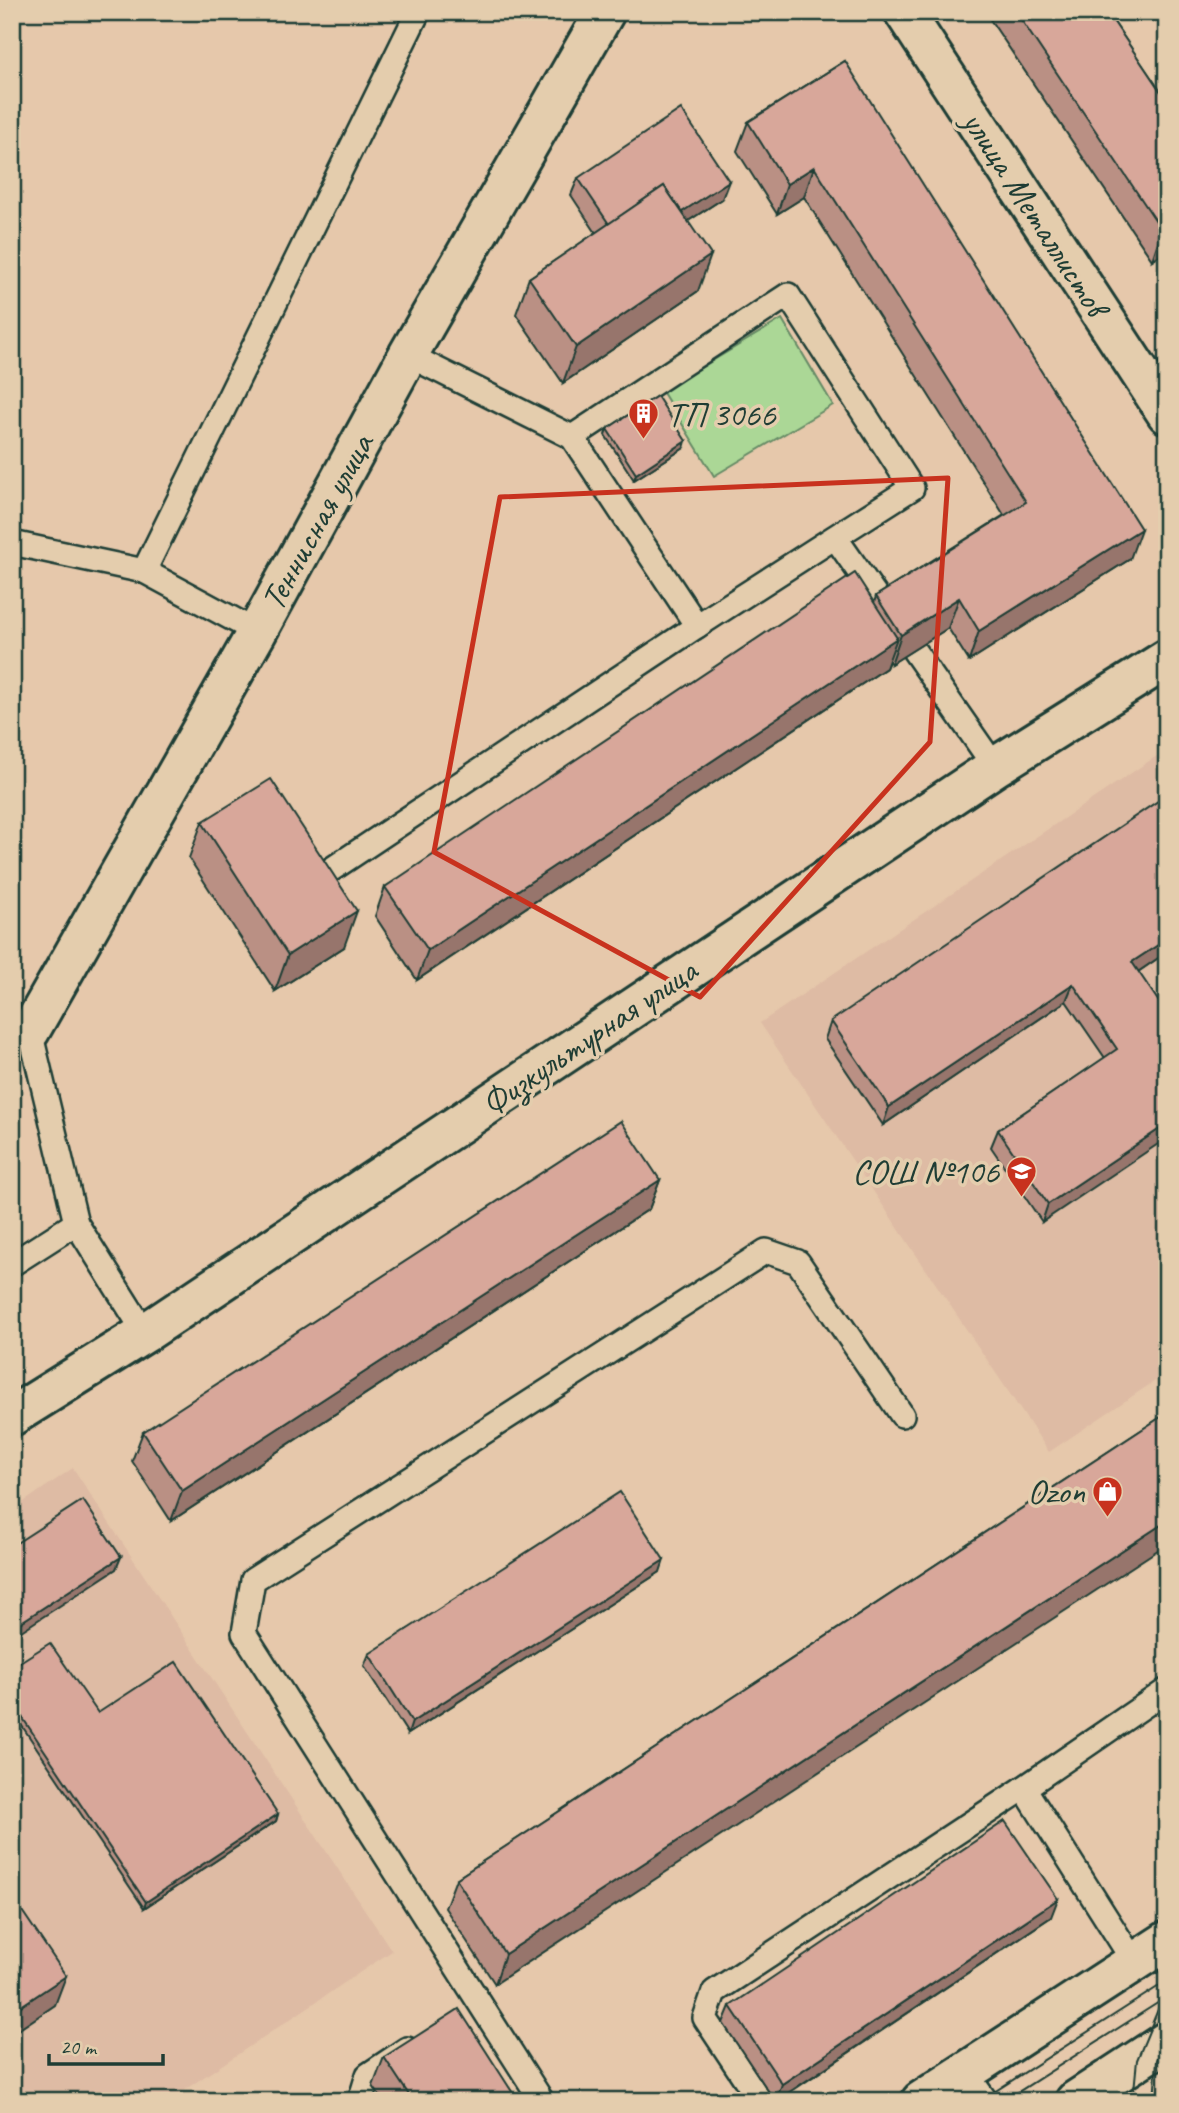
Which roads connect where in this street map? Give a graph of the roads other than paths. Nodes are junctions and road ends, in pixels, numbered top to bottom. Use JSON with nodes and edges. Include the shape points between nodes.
{"nodes":[{"id":1,"x":418,"y":12,"type":"edge"},
{"id":2,"x":605,"y":12,"type":"edge"},
{"id":3,"x":904,"y":12,"type":"edge"},
{"id":4,"x":408,"y":355,"type":"junction"},
{"id":5,"x":1160,"y":389,"type":"edge"},
{"id":6,"x":572,"y":437,"type":"junction"},
{"id":7,"x":835,"y":537,"type":"junction"},
{"id":8,"x":12,"y":543,"type":"edge"},
{"id":9,"x":144,"y":571,"type":"junction"},
{"id":10,"x":696,"y":626,"type":"junction"},
{"id":11,"x":257,"y":632,"type":"junction"},
{"id":12,"x":1167,"y":659,"type":"edge"},
{"id":13,"x":995,"y":767,"type":"junction"},
{"id":14,"x":329,"y":871,"type":"edge"},
{"id":15,"x":21,"y":1028,"type":"edge"},
{"id":16,"x":76,"y":1223,"type":"junction"},
{"id":17,"x":12,"y":1264,"type":"edge"},
{"id":18,"x":145,"y":1333,"type":"junction"},
{"id":19,"x":902,"y":1415,"type":"dead end"},
{"id":20,"x":12,"y":1416,"type":"edge"},
{"id":21,"x":1167,"y":1690,"type":"edge"},
{"id":22,"x":1024,"y":1788,"type":"junction"},
{"id":23,"x":1167,"y":1941,"type":"edge"},
{"id":24,"x":1134,"y":1962,"type":"junction"},
{"id":25,"x":478,"y":2000,"type":"junction"},
{"id":26,"x":456,"y":2015,"type":"edge"},
{"id":27,"x":423,"y":2038,"type":"edge"},
{"id":28,"x":1167,"y":2041,"type":"edge"},
{"id":29,"x":976,"y":2086,"type":"edge"},
{"id":30,"x":360,"y":2101,"type":"edge"},
{"id":31,"x":542,"y":2101,"type":"edge"},
{"id":32,"x":760,"y":2101,"type":"edge"},
{"id":33,"x":921,"y":2101,"type":"edge"},
{"id":34,"x":1075,"y":2101,"type":"edge"}],
"edges":[{"from":1,"to":9,"type":"lane"},
{"from":2,"to":4,"type":"main road","name":"Теннисная улица"},
{"from":3,"to":5,"type":"main road","name":"улица Металлистов"},
{"from":4,"to":6,"type":"lane"},
{"from":4,"to":11,"type":"main road","name":"Теннисная улица"},
{"from":6,"to":7,"type":"lane","via":[[788,295],[912,488]]},
{"from":6,"to":10,"type":"lane"},
{"from":7,"to":10,"type":"lane"},
{"from":7,"to":13,"type":"lane"},
{"from":8,"to":9,"type":"lane"},
{"from":9,"to":11,"type":"lane"},
{"from":10,"to":14,"type":"lane"},
{"from":11,"to":15,"type":"main road","name":"Теннисная улица"},
{"from":12,"to":13,"type":"main road","name":"Физкультурная улица"},
{"from":13,"to":18,"type":"main road","name":"Физкультурная улица"},
{"from":15,"to":16,"type":"lane"},
{"from":16,"to":17,"type":"lane"},
{"from":16,"to":18,"type":"lane"},
{"from":18,"to":20,"type":"main road","name":"Физкультурная улица"},
{"from":19,"to":25,"type":"lane","via":[[799,1262],[766,1251],[253,1580],[244,1633]]},
{"from":21,"to":22,"type":"lane"},
{"from":22,"to":24,"type":"lane"},
{"from":22,"to":32,"type":"lane","via":[[714,1992],[705,2018]]},
{"from":23,"to":24,"type":"main road"},
{"from":24,"to":29,"type":"main road"},
{"from":25,"to":26,"type":"lane"},
{"from":25,"to":31,"type":"lane"},
{"from":27,"to":30,"type":"lane","via":[[368,2075]]},
{"from":28,"to":34,"type":"main road"},
{"from":29,"to":33,"type":"main road"}]}
